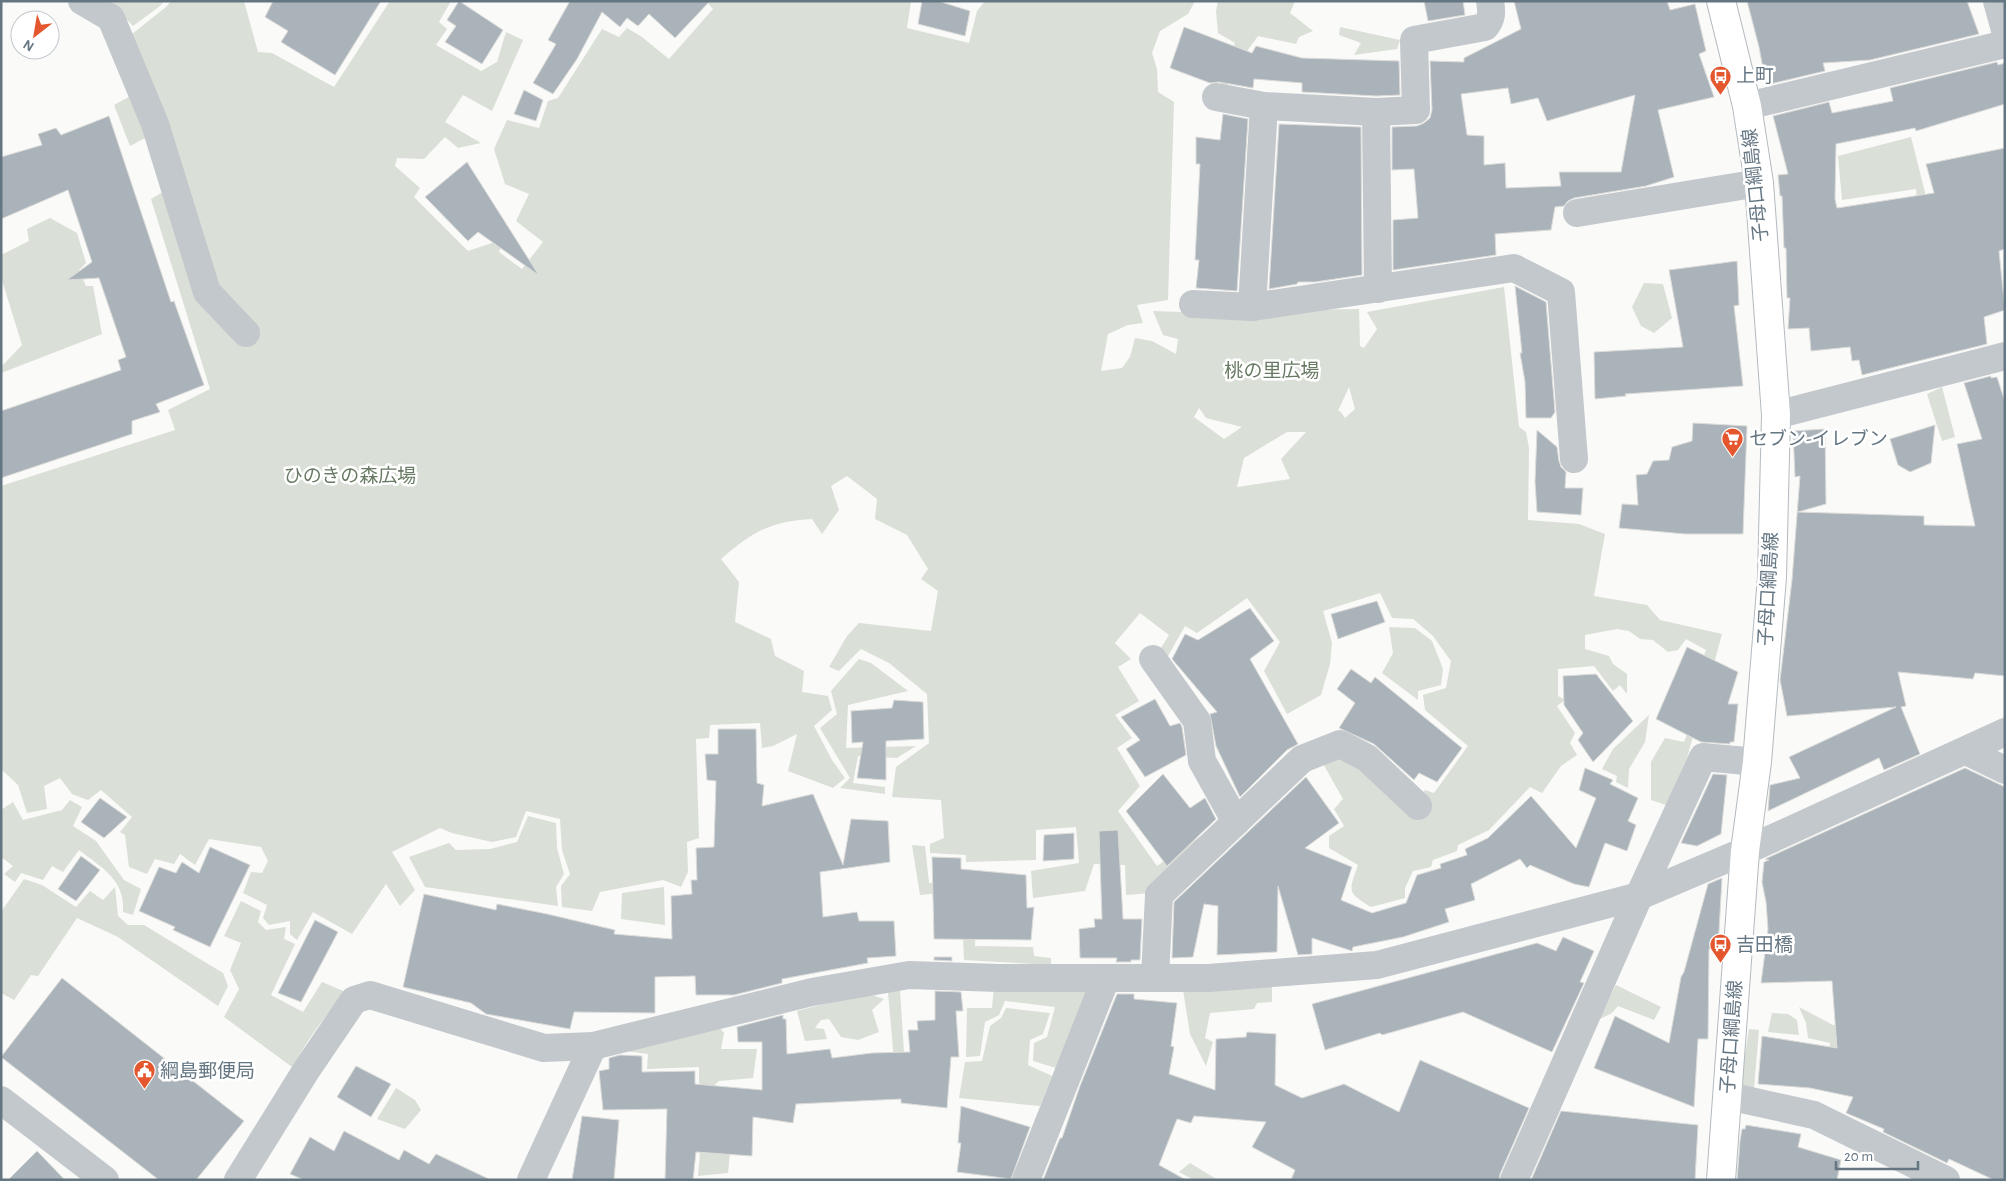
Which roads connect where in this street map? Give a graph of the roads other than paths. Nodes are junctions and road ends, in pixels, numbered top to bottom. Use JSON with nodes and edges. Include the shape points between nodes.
{"nodes":[{"id":1,"x":82,"y":1,"type":"edge"},
{"id":2,"x":1490,"y":1,"type":"edge"},
{"id":3,"x":1721,"y":1,"type":"edge"},
{"id":4,"x":1997,"y":1,"type":"edge"},
{"id":5,"x":2005,"y":30,"type":"edge"},
{"id":6,"x":2005,"y":44,"type":"edge"},
{"id":7,"x":1216,"y":97,"type":"dead end"},
{"id":8,"x":1264,"y":106,"type":"junction"},
{"id":9,"x":1747,"y":106,"type":"junction"},
{"id":10,"x":1376,"y":112,"type":"junction"},
{"id":11,"x":1759,"y":183,"type":"junction"},
{"id":12,"x":1577,"y":213,"type":"dead end"},
{"id":13,"x":1378,"y":289,"type":"junction"},
{"id":14,"x":1193,"y":304,"type":"dead end"},
{"id":15,"x":1252,"y":307,"type":"junction"},
{"id":16,"x":246,"y":333,"type":"dead end"},
{"id":17,"x":2005,"y":356,"type":"edge"},
{"id":18,"x":1776,"y":415,"type":"junction"},
{"id":19,"x":1574,"y":459,"type":"dead end"},
{"id":20,"x":1154,"y":658,"type":"dead end"},
{"id":21,"x":2005,"y":732,"type":"edge"},
{"id":22,"x":1966,"y":751,"type":"junction"},
{"id":23,"x":1757,"y":762,"type":"junction"},
{"id":24,"x":2005,"y":770,"type":"edge"},
{"id":25,"x":1418,"y":806,"type":"dead end"},
{"id":26,"x":1236,"y":822,"type":"junction"},
{"id":27,"x":1745,"y":851,"type":"junction"},
{"id":28,"x":1639,"y":896,"type":"junction"},
{"id":29,"x":1106,"y":978,"type":"junction"},
{"id":30,"x":1155,"y":978,"type":"junction"},
{"id":31,"x":593,"y":1046,"type":"junction"},
{"id":32,"x":1728,"y":1096,"type":"junction"},
{"id":33,"x":1,"y":1100,"type":"edge"},
{"id":34,"x":106,"y":1180,"type":"edge"},
{"id":35,"x":238,"y":1180,"type":"edge"},
{"id":36,"x":531,"y":1180,"type":"edge"},
{"id":37,"x":1026,"y":1180,"type":"edge"},
{"id":38,"x":1514,"y":1180,"type":"edge"},
{"id":39,"x":1721,"y":1180,"type":"edge"},
{"id":40,"x":1946,"y":1180,"type":"edge"}],
"edges":[{"from":1,"to":16,"type":"street","via":[[111,18],[155,124],[207,292]]},
{"from":2,"to":10,"type":"street","via":[[1490,22],[1485,27],[1414,40],[1416,110]]},
{"from":3,"to":9,"type":"main road","name":"子母口綱島線"},
{"from":4,"to":5,"type":"street"},
{"from":6,"to":9,"type":"street"},
{"from":7,"to":8,"type":"street"},
{"from":8,"to":10,"type":"street"},
{"from":8,"to":15,"type":"street"},
{"from":9,"to":11,"type":"main road","name":"子母口綱島線"},
{"from":10,"to":13,"type":"street"},
{"from":11,"to":12,"type":"street"},
{"from":11,"to":18,"type":"main road","name":"子母口綱島線"},
{"from":13,"to":15,"type":"street"},
{"from":13,"to":19,"type":"street","via":[[1514,268],[1561,292]]},
{"from":14,"to":15,"type":"street"},
{"from":17,"to":18,"type":"street"},
{"from":18,"to":23,"type":"main road","name":"子母口綱島線","via":[[1772,577]]},
{"from":20,"to":26,"type":"street","via":[[1198,721],[1202,761]]},
{"from":21,"to":22,"type":"street"},
{"from":22,"to":24,"type":"street"},
{"from":22,"to":27,"type":"street"},
{"from":23,"to":27,"type":"main road","name":"子母口綱島線"},
{"from":23,"to":28,"type":"street","via":[[1703,757]]},
{"from":25,"to":26,"type":"street","via":[[1367,758],[1340,744],[1302,759]]},
{"from":26,"to":30,"type":"street","via":[[1159,894]]},
{"from":27,"to":28,"type":"street"},
{"from":27,"to":32,"type":"main road","name":"子母口綱島線"},
{"from":28,"to":30,"type":"street","via":[[1377,965],[1208,978]]},
{"from":28,"to":38,"type":"street"},
{"from":29,"to":30,"type":"street"},
{"from":29,"to":31,"type":"street","via":[[909,975],[812,992]]},
{"from":29,"to":37,"type":"street"},
{"from":31,"to":35,"type":"street","via":[[544,1048],[370,995],[354,1000]]},
{"from":31,"to":36,"type":"street"},
{"from":32,"to":39,"type":"main road","name":"子母口綱島線"},
{"from":32,"to":40,"type":"street","via":[[1814,1115]]},
{"from":33,"to":34,"type":"street"}]}
